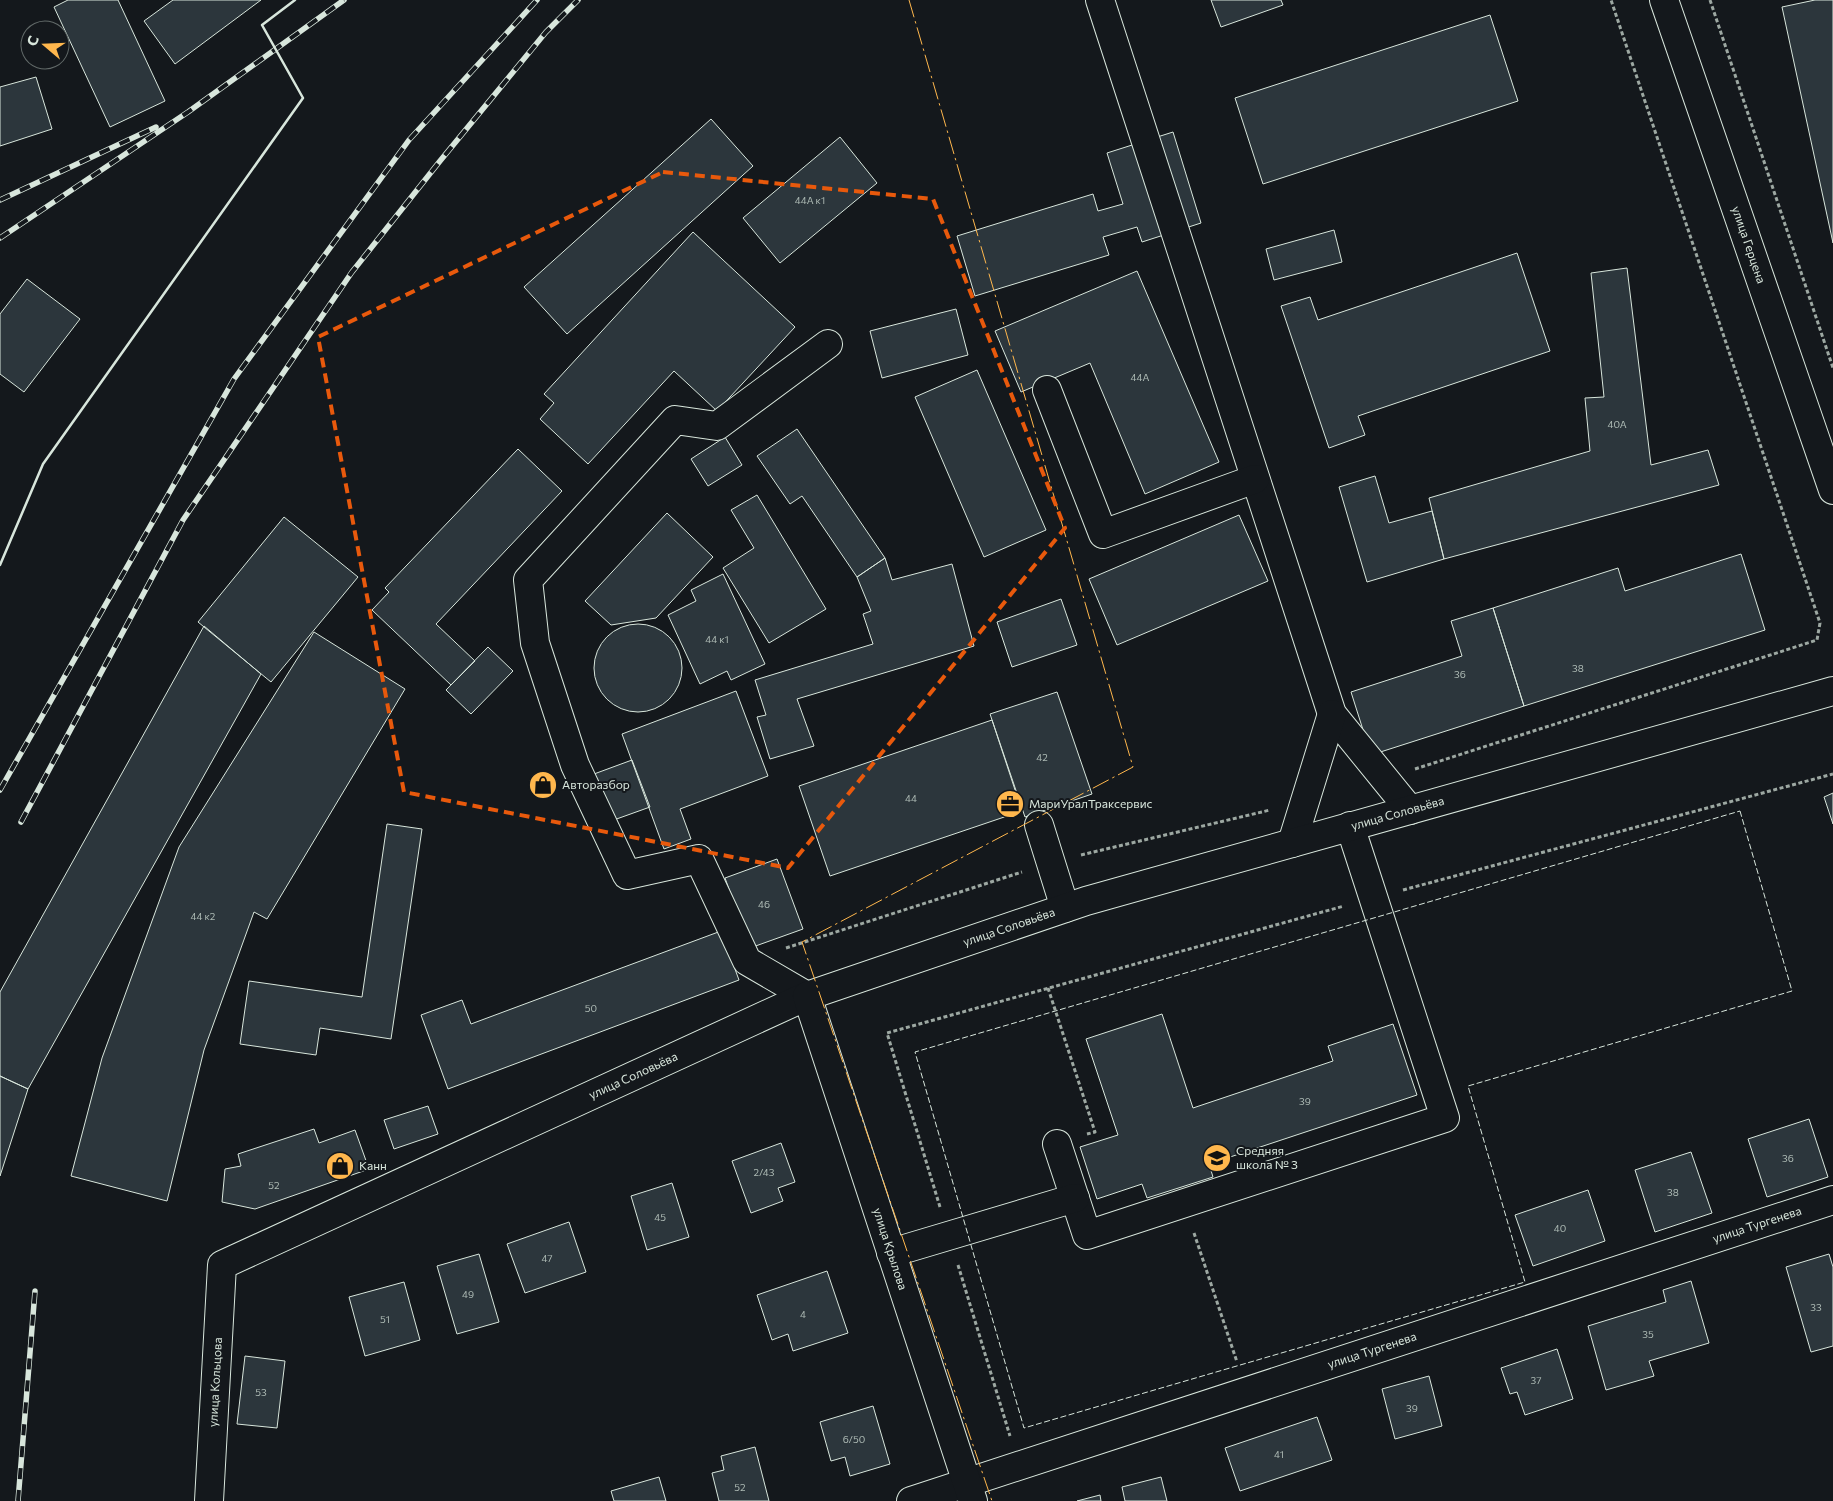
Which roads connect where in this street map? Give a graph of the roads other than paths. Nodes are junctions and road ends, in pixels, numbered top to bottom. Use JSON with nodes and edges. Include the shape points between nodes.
{"nodes":[{"id":1,"x":1100,"y":0,"type":"edge"},
{"id":2,"x":1664,"y":0,"type":"edge"},
{"id":3,"x":828,"y":344,"type":"dead end"},
{"id":4,"x":1047,"y":390,"type":"dead end"},
{"id":5,"x":1255,"y":479,"type":"junction"},
{"id":6,"x":1833,"y":490,"type":"edge"},
{"id":7,"x":1833,"y":691,"type":"edge"},
{"id":8,"x":1332,"y":714,"type":"junction"},
{"id":9,"x":1410,"y":810,"type":"junction"},
{"id":10,"x":1039,"y":825,"type":"dead end"},
{"id":11,"x":1350,"y":826,"type":"junction"},
{"id":12,"x":1292,"y":843,"type":"junction"},
{"id":13,"x":1065,"y":908,"type":"junction"},
{"id":14,"x":807,"y":996,"type":"junction"},
{"id":15,"x":1058,"y":1144,"type":"road end"},
{"id":16,"x":1075,"y":1198,"type":"junction"},
{"id":17,"x":1833,"y":1200,"type":"edge"},
{"id":18,"x":891,"y":1252,"type":"junction"},
{"id":19,"x":222,"y":1265,"type":"joint"},
{"id":20,"x":970,"y":1492,"type":"edge"},
{"id":21,"x":209,"y":1501,"type":"edge"},
{"id":22,"x":911,"y":1501,"type":"edge"}],
"edges":[{"from":1,"to":5,"type":"main road"},
{"from":2,"to":6,"type":"main road","name":"улица Герцена"},
{"from":3,"to":14,"type":"main road","via":[[717,426],[675,420],[528,580],[534,643],[575,765],[627,875],[700,859],[747,961]]},
{"from":4,"to":5,"type":"main road","via":[[1103,534]]},
{"from":5,"to":8,"type":"main road"},
{"from":7,"to":9,"type":"main road","name":"улица Соловьёва"},
{"from":8,"to":9,"type":"main road"},
{"from":8,"to":12,"type":"main road"},
{"from":9,"to":11,"type":"main road","name":"улица Соловьёва"},
{"from":10,"to":13,"type":"main road"},
{"from":11,"to":12,"type":"main road","name":"улица Соловьёва"},
{"from":11,"to":16,"type":"main road","via":[[1445,1118],[1087,1235]]},
{"from":12,"to":13,"type":"main road","name":"улица Соловьёва"},
{"from":13,"to":14,"type":"main road","name":"улица Соловьёва"},
{"from":14,"to":18,"type":"main road","name":"улица Крылова"},
{"from":14,"to":19,"type":"main road","name":"улица Соловьёва"},
{"from":15,"to":16,"type":"main road"},
{"from":16,"to":18,"type":"main road"},
{"from":17,"to":20,"type":"main road","name":"улица Тургенева","via":[[1019,1466]]},
{"from":18,"to":20,"type":"main road","name":"улица Крылова"},
{"from":19,"to":21,"type":"main road","name":"улица Кольцова"},
{"from":20,"to":22,"type":"main road","name":"улица Тургенева"}]}
